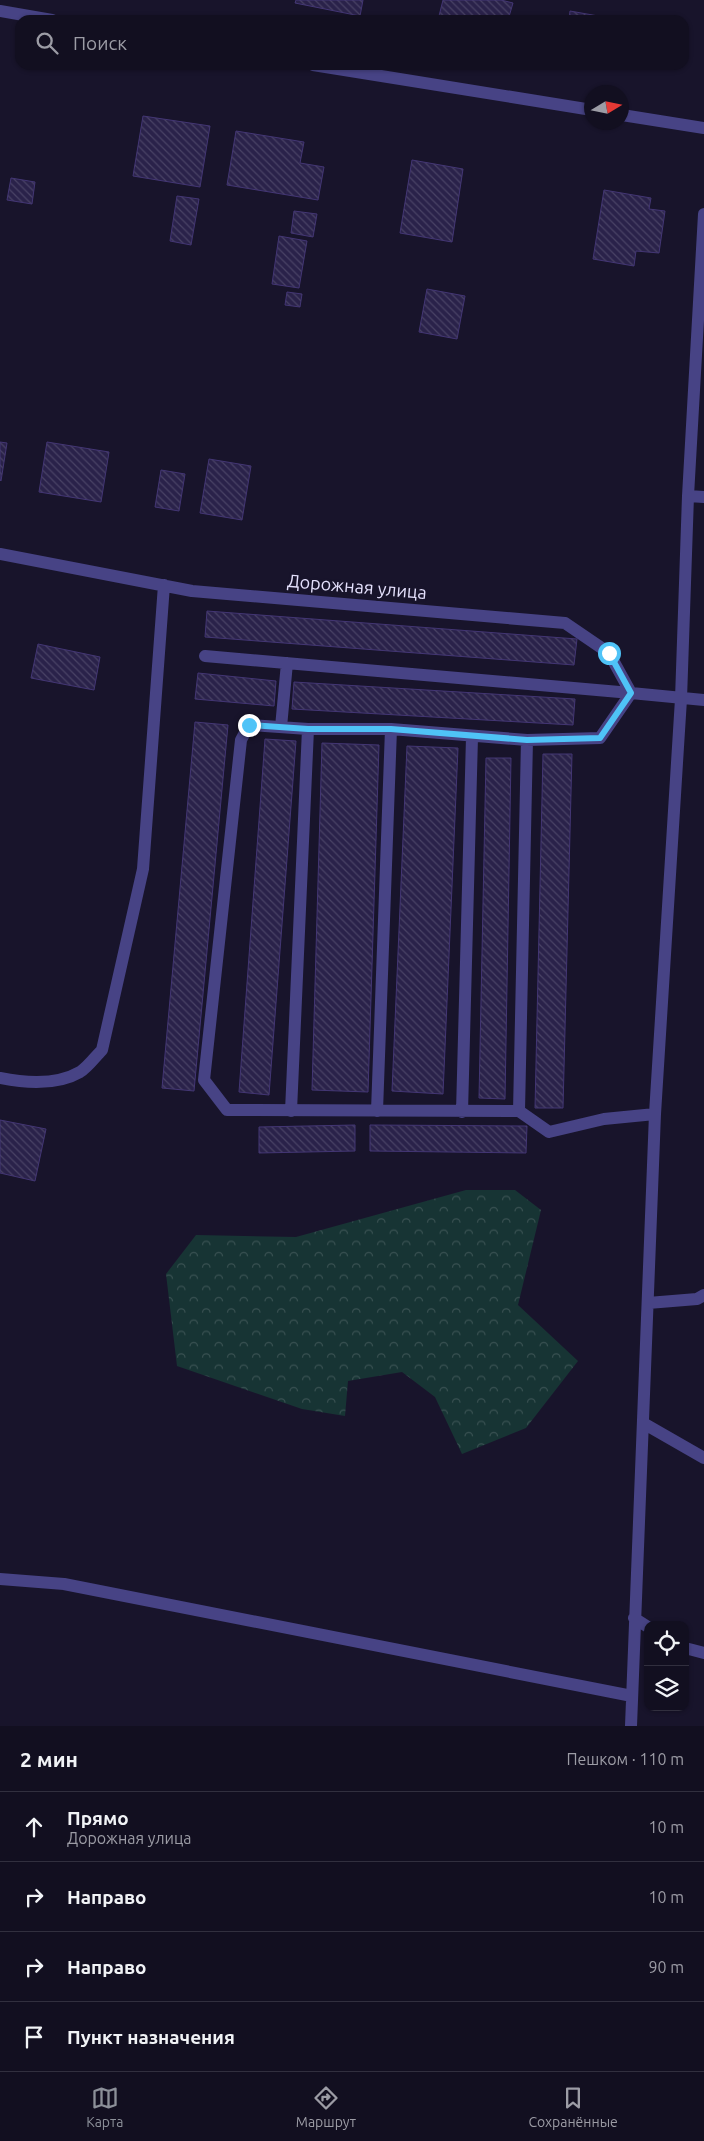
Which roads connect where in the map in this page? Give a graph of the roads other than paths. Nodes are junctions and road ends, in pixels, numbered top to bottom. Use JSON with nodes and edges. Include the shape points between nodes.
{"nodes":[{"id":1,"x":0,"y":11,"type":"edge"},
{"id":2,"x":23,"y":15,"type":"edge"},
{"id":3,"x":344,"y":70,"type":"edge"},
{"id":4,"x":584,"y":109,"type":"edge"},
{"id":5,"x":629,"y":116,"type":"edge"},
{"id":6,"x":704,"y":128,"type":"edge"},
{"id":7,"x":704,"y":214,"type":"edge"},
{"id":8,"x":688,"y":496,"type":"junction"},
{"id":9,"x":704,"y":497,"type":"edge"},
{"id":10,"x":0,"y":554,"type":"edge"},
{"id":11,"x":164,"y":585,"type":"junction"},
{"id":12,"x":205,"y":656,"type":"dead end"},
{"id":13,"x":287,"y":663,"type":"junction"},
{"id":14,"x":631,"y":693,"type":"junction"},
{"id":15,"x":681,"y":699,"type":"junction"},
{"id":16,"x":704,"y":700,"type":"edge"},
{"id":17,"x":281,"y":727,"type":"junction"},
{"id":18,"x":308,"y":729,"type":"junction"},
{"id":19,"x":391,"y":729,"type":"junction"},
{"id":20,"x":472,"y":737,"type":"junction"},
{"id":21,"x":527,"y":740,"type":"junction"},
{"id":22,"x":0,"y":1078,"type":"edge"},
{"id":23,"x":291,"y":1111,"type":"junction"},
{"id":24,"x":377,"y":1111,"type":"junction"},
{"id":25,"x":462,"y":1112,"type":"junction"},
{"id":26,"x":519,"y":1112,"type":"junction"},
{"id":27,"x":655,"y":1114,"type":"junction"},
{"id":28,"x":702,"y":1300,"type":"edge"},
{"id":29,"x":648,"y":1303,"type":"junction"},
{"id":30,"x":643,"y":1423,"type":"junction"},
{"id":31,"x":704,"y":1458,"type":"edge"},
{"id":32,"x":0,"y":1579,"type":"edge"},
{"id":33,"x":634,"y":1618,"type":"junction"},
{"id":34,"x":644,"y":1624,"type":"edge"},
{"id":35,"x":689,"y":1649,"type":"edge"},
{"id":36,"x":704,"y":1653,"type":"edge"},
{"id":37,"x":632,"y":1696,"type":"junction"},
{"id":38,"x":631,"y":1726,"type":"edge"}],
"edges":[{"from":1,"to":2,"type":"street"},
{"from":3,"to":4,"type":"street"},
{"from":5,"to":6,"type":"street"},
{"from":7,"to":8,"type":"street"},
{"from":8,"to":9,"type":"street"},
{"from":8,"to":15,"type":"street"},
{"from":10,"to":11,"type":"street","name":"Дорожная улица"},
{"from":11,"to":14,"type":"street","name":"Дорожная улица","via":[[192,591],[565,623],[609,653]]},
{"from":11,"to":22,"type":"street","via":[[143,869],[102,1050],[80,1072],[58,1081],[23,1082]]},
{"from":12,"to":13,"type":"street"},
{"from":13,"to":14,"type":"street"},
{"from":13,"to":17,"type":"street"},
{"from":14,"to":15,"type":"street"},
{"from":14,"to":21,"type":"street","via":[[600,738]]},
{"from":15,"to":16,"type":"street"},
{"from":15,"to":27,"type":"street"},
{"from":17,"to":18,"type":"street"},
{"from":17,"to":23,"type":"street","via":[[249,725],[241,740],[204,1080],[227,1110]]},
{"from":18,"to":19,"type":"street"},
{"from":18,"to":23,"type":"street"},
{"from":19,"to":20,"type":"street"},
{"from":19,"to":24,"type":"street"},
{"from":20,"to":21,"type":"street"},
{"from":20,"to":25,"type":"street"},
{"from":21,"to":26,"type":"street"},
{"from":23,"to":24,"type":"street"},
{"from":24,"to":25,"type":"street"},
{"from":25,"to":26,"type":"street"},
{"from":26,"to":27,"type":"street","via":[[549,1132],[604,1119]]},
{"from":27,"to":29,"type":"street"},
{"from":28,"to":29,"type":"street"},
{"from":29,"to":30,"type":"street"},
{"from":30,"to":31,"type":"street"},
{"from":30,"to":33,"type":"street"},
{"from":32,"to":37,"type":"street","via":[[64,1584]]},
{"from":33,"to":34,"type":"street"},
{"from":33,"to":37,"type":"street"},
{"from":35,"to":36,"type":"street"},
{"from":37,"to":38,"type":"street"}]}
